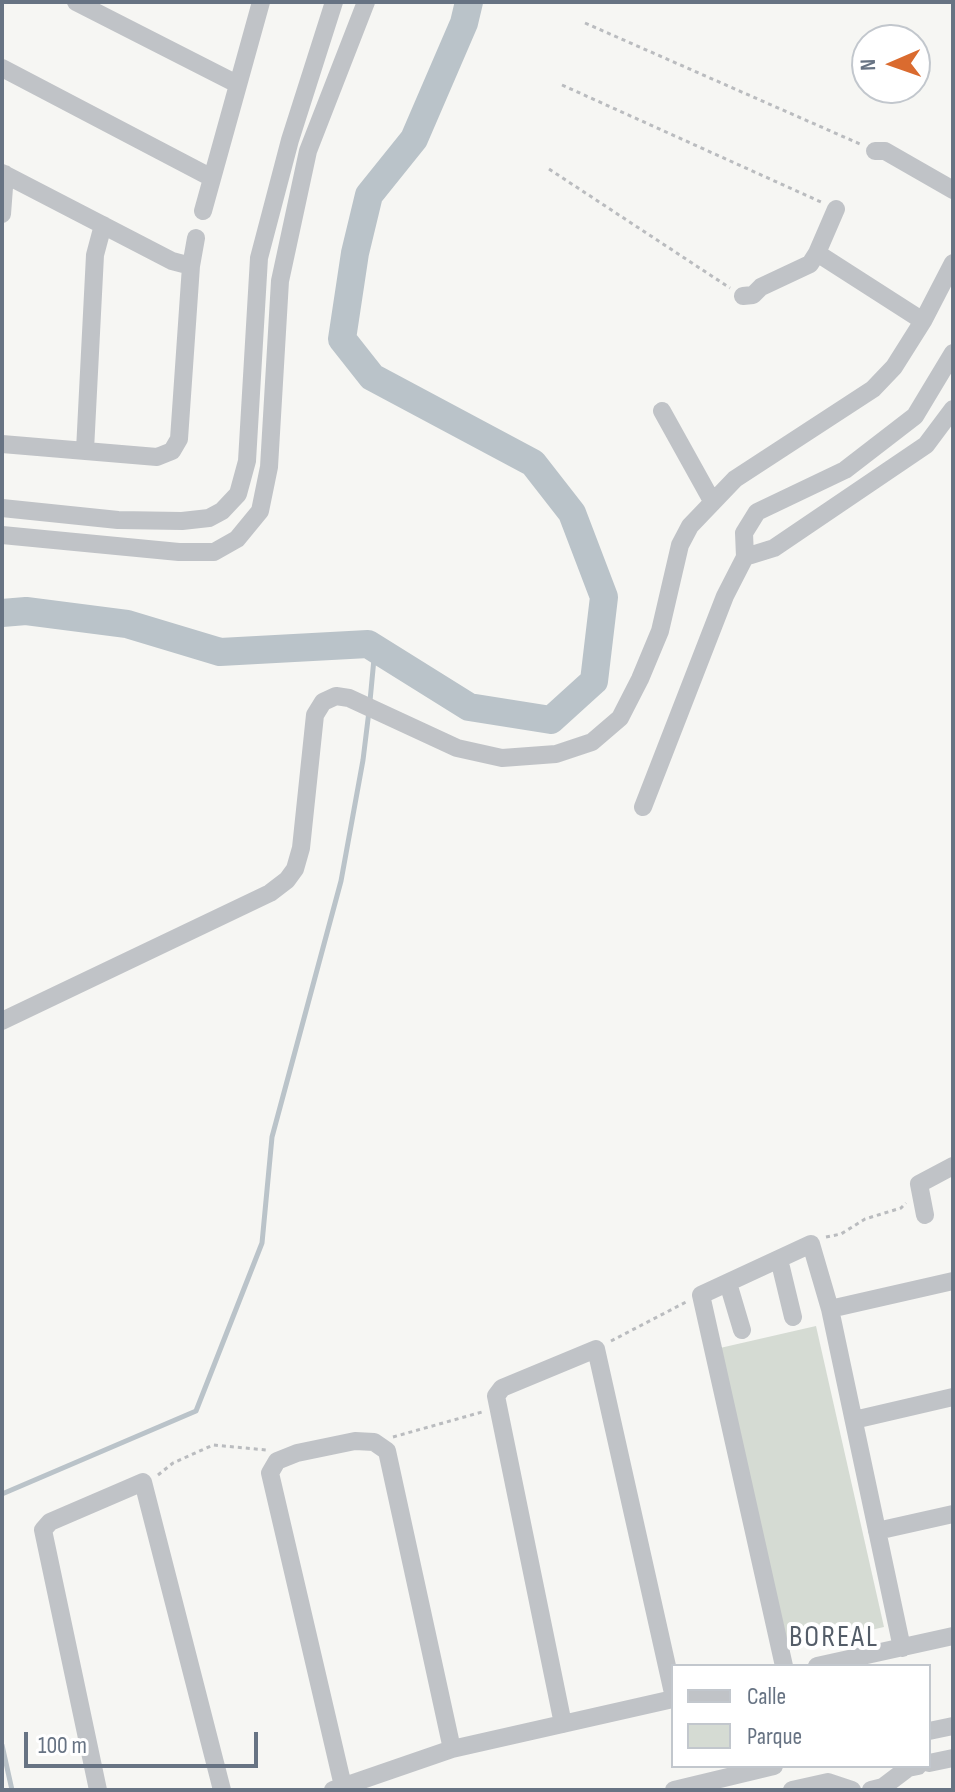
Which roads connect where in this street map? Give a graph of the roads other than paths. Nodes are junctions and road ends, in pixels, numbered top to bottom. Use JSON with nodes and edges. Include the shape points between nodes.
{"nodes":[{"id":1,"x":76,"y":2,"type":"edge"},
{"id":2,"x":261,"y":2,"type":"edge"},
{"id":3,"x":334,"y":2,"type":"edge"},
{"id":4,"x":366,"y":2,"type":"edge"},
{"id":5,"x":2,"y":68,"type":"edge"},
{"id":6,"x":237,"y":84,"type":"junction"},
{"id":7,"x":290,"y":140,"type":"junction"},
{"id":8,"x":308,"y":151,"type":"junction"},
{"id":9,"x":875,"y":151,"type":"road end"},
{"id":10,"x":3,"y":174,"type":"edge"},
{"id":11,"x":212,"y":178,"type":"junction"},
{"id":12,"x":953,"y":190,"type":"edge"},
{"id":13,"x":836,"y":209,"type":"road end"},
{"id":14,"x":203,"y":211,"type":"dead end"},
{"id":15,"x":2,"y":214,"type":"edge"},
{"id":16,"x":103,"y":225,"type":"junction"},
{"id":17,"x":196,"y":238,"type":"dead end"},
{"id":18,"x":817,"y":253,"type":"junction"},
{"id":19,"x":953,"y":263,"type":"edge"},
{"id":20,"x":191,"y":266,"type":"junction"},
{"id":21,"x":743,"y":296,"type":"road end"},
{"id":22,"x":923,"y":321,"type":"junction"},
{"id":23,"x":953,"y":353,"type":"edge"},
{"id":24,"x":953,"y":409,"type":"edge"},
{"id":25,"x":662,"y":411,"type":"dead end"},
{"id":26,"x":2,"y":444,"type":"edge"},
{"id":27,"x":85,"y":450,"type":"junction"},
{"id":28,"x":712,"y":501,"type":"junction"},
{"id":29,"x":3,"y":511,"type":"edge"},
{"id":30,"x":2,"y":535,"type":"edge"},
{"id":31,"x":745,"y":557,"type":"junction"},
{"id":32,"x":643,"y":807,"type":"dead end"},
{"id":33,"x":2,"y":1021,"type":"edge"},
{"id":34,"x":953,"y":1166,"type":"edge"},
{"id":35,"x":925,"y":1215,"type":"dead end"},
{"id":36,"x":779,"y":1259,"type":"junction"},
{"id":37,"x":953,"y":1281,"type":"edge"},
{"id":38,"x":728,"y":1283,"type":"junction"},
{"id":39,"x":830,"y":1309,"type":"junction"},
{"id":40,"x":793,"y":1317,"type":"dead end"},
{"id":41,"x":742,"y":1330,"type":"dead end"},
{"id":42,"x":953,"y":1397,"type":"edge"},
{"id":43,"x":854,"y":1420,"type":"junction"},
{"id":44,"x":953,"y":1514,"type":"edge"},
{"id":45,"x":877,"y":1531,"type":"junction"},
{"id":46,"x":953,"y":1636,"type":"edge"},
{"id":47,"x":902,"y":1648,"type":"junction"},
{"id":48,"x":868,"y":1661,"type":"edge"},
{"id":49,"x":784,"y":1664,"type":"edge"},
{"id":50,"x":834,"y":1664,"type":"edge"},
{"id":51,"x":671,"y":1687,"type":"edge"},
{"id":52,"x":671,"y":1697,"type":"edge"},
{"id":53,"x":563,"y":1724,"type":"junction"},
{"id":54,"x":953,"y":1726,"type":"edge"},
{"id":55,"x":931,"y":1731,"type":"edge"},
{"id":56,"x":452,"y":1749,"type":"junction"},
{"id":57,"x":953,"y":1758,"type":"edge"},
{"id":58,"x":931,"y":1763,"type":"edge"},
{"id":59,"x":766,"y":1768,"type":"edge"},
{"id":60,"x":910,"y":1768,"type":"edge"},
{"id":61,"x":826,"y":1774,"type":"edge"},
{"id":62,"x":338,"y":1788,"type":"edge"},
{"id":63,"x":879,"y":1789,"type":"edge"},
{"id":64,"x":98,"y":1790,"type":"edge"},
{"id":65,"x":222,"y":1790,"type":"edge"},
{"id":66,"x":674,"y":1790,"type":"edge"},
{"id":67,"x":792,"y":1790,"type":"edge"},
{"id":68,"x":852,"y":1790,"type":"edge"}],
"edges":[{"from":1,"to":6,"type":"street"},
{"from":2,"to":6,"type":"street"},
{"from":3,"to":7,"type":"street"},
{"from":4,"to":8,"type":"street"},
{"from":5,"to":11,"type":"street"},
{"from":6,"to":11,"type":"street"},
{"from":7,"to":8,"type":"street"},
{"from":7,"to":29,"type":"street","via":[[259,258],[247,461],[238,494],[209,518],[182,521]]},
{"from":8,"to":30,"type":"street","via":[[280,281],[269,467],[260,511],[237,539],[214,552]]},
{"from":9,"to":12,"type":"street","via":[[885,151]]},
{"from":10,"to":15,"type":"street"},
{"from":10,"to":16,"type":"street"},
{"from":11,"to":14,"type":"street"},
{"from":13,"to":18,"type":"street"},
{"from":16,"to":20,"type":"street"},
{"from":16,"to":27,"type":"street","via":[[95,255]]},
{"from":17,"to":20,"type":"street"},
{"from":18,"to":21,"type":"street","via":[[810,264]]},
{"from":18,"to":22,"type":"street"},
{"from":19,"to":22,"type":"street"},
{"from":20,"to":27,"type":"street","via":[[175,448],[157,457]]},
{"from":22,"to":28,"type":"street","via":[[873,389],[735,479]]},
{"from":23,"to":31,"type":"street","via":[[915,416],[845,470],[757,512],[744,533]]},
{"from":24,"to":31,"type":"street","via":[[926,445],[774,548]]},
{"from":25,"to":28,"type":"street"},
{"from":26,"to":27,"type":"street"},
{"from":28,"to":33,"type":"street","via":[[680,545],[660,631],[640,679],[620,718],[592,742],[556,754],[502,758],[457,748],[349,698],[323,702],[315,715],[301,848],[287,880],[270,893]]},
{"from":31,"to":32,"type":"street"},
{"from":34,"to":35,"type":"street","via":[[919,1184]]},
{"from":36,"to":38,"type":"street"},
{"from":36,"to":39,"type":"street","via":[[811,1244]]},
{"from":36,"to":40,"type":"street"},
{"from":37,"to":39,"type":"street"},
{"from":38,"to":41,"type":"street"},
{"from":38,"to":49,"type":"street","via":[[701,1295]]},
{"from":39,"to":43,"type":"street"},
{"from":42,"to":43,"type":"street"},
{"from":43,"to":45,"type":"street"},
{"from":44,"to":45,"type":"street"},
{"from":45,"to":47,"type":"street"},
{"from":46,"to":47,"type":"street"},
{"from":47,"to":48,"type":"street"},
{"from":48,"to":50,"type":"street"},
{"from":51,"to":53,"type":"street","via":[[596,1349],[502,1388],[496,1396]]},
{"from":52,"to":53,"type":"street"},
{"from":53,"to":56,"type":"street"},
{"from":54,"to":55,"type":"street"},
{"from":56,"to":62,"type":"street"},
{"from":56,"to":62,"type":"street","via":[[387,1451],[374,1442],[355,1441],[297,1453],[277,1461],[270,1473]]},
{"from":57,"to":58,"type":"street"},
{"from":59,"to":66,"type":"street"},
{"from":60,"to":63,"type":"street"},
{"from":61,"to":67,"type":"street"},
{"from":61,"to":68,"type":"street"},
{"from":64,"to":65,"type":"street","via":[[43,1530],[50,1522],[143,1482]]}]}
